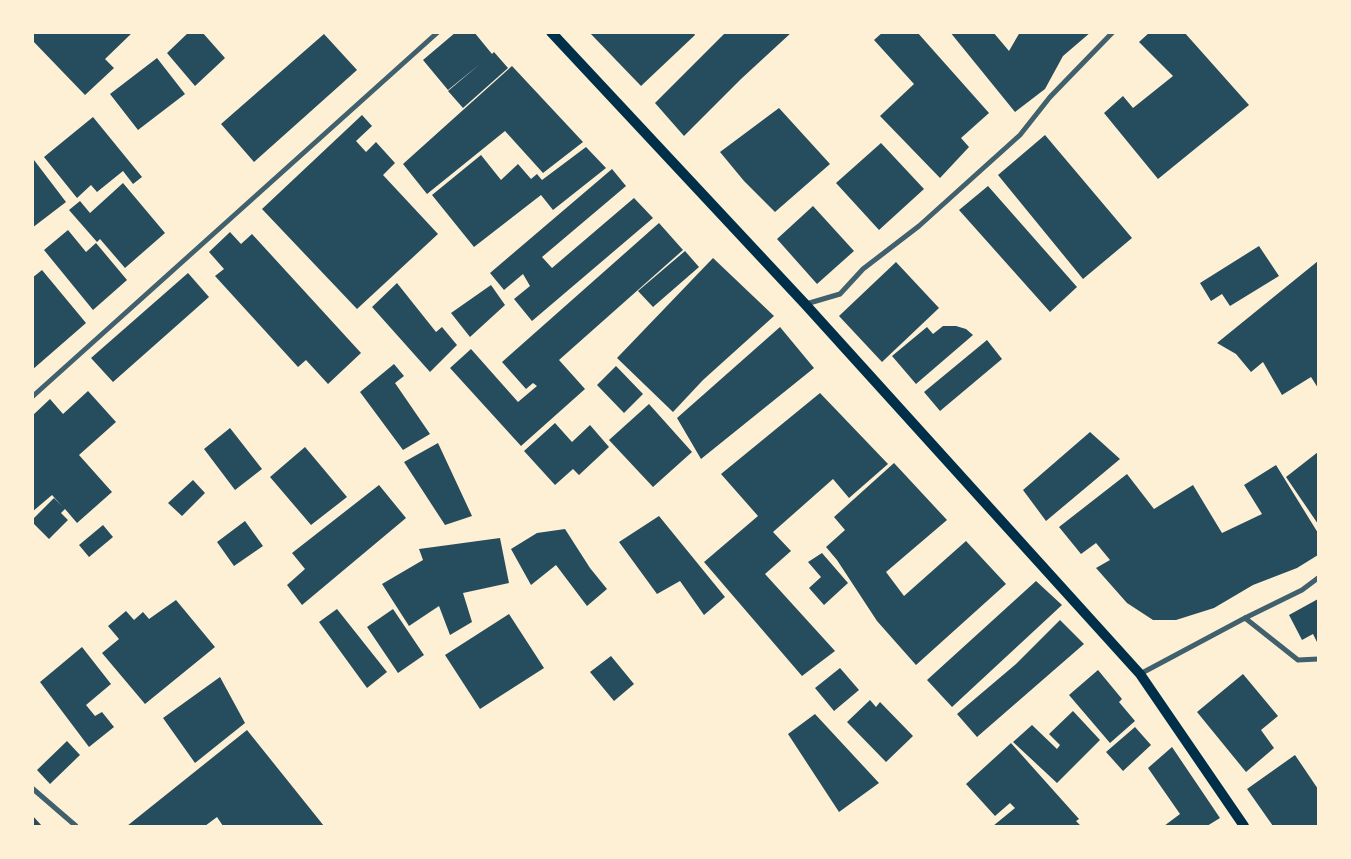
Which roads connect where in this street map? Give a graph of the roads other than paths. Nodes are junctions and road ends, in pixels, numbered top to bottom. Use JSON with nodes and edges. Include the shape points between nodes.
{"nodes":[{"id":1,"x":438,"y":32,"type":"edge"},
{"id":2,"x":551,"y":32,"type":"edge"},
{"id":3,"x":1113,"y":32,"type":"edge"},
{"id":4,"x":805,"y":304,"type":"junction"},
{"id":5,"x":32,"y":397,"type":"edge"},
{"id":6,"x":1318,"y":578,"type":"edge"},
{"id":7,"x":1245,"y":618,"type":"junction"},
{"id":8,"x":1318,"y":659,"type":"edge"},
{"id":9,"x":1140,"y":674,"type":"junction"},
{"id":10,"x":32,"y":788,"type":"edge"},
{"id":11,"x":76,"y":826,"type":"edge"},
{"id":12,"x":1244,"y":826,"type":"edge"}],
"edges":[{"from":1,"to":5,"type":"street"},
{"from":2,"to":4,"type":"main road"},
{"from":3,"to":4,"type":"street","via":[[1050,97],[1020,135],[919,226],[863,269],[840,294]]},
{"from":4,"to":9,"type":"main road"},
{"from":6,"to":7,"type":"street","via":[[1302,590]]},
{"from":7,"to":8,"type":"street","via":[[1298,660]]},
{"from":7,"to":9,"type":"street"},
{"from":9,"to":12,"type":"main road"},
{"from":10,"to":11,"type":"street"}]}
